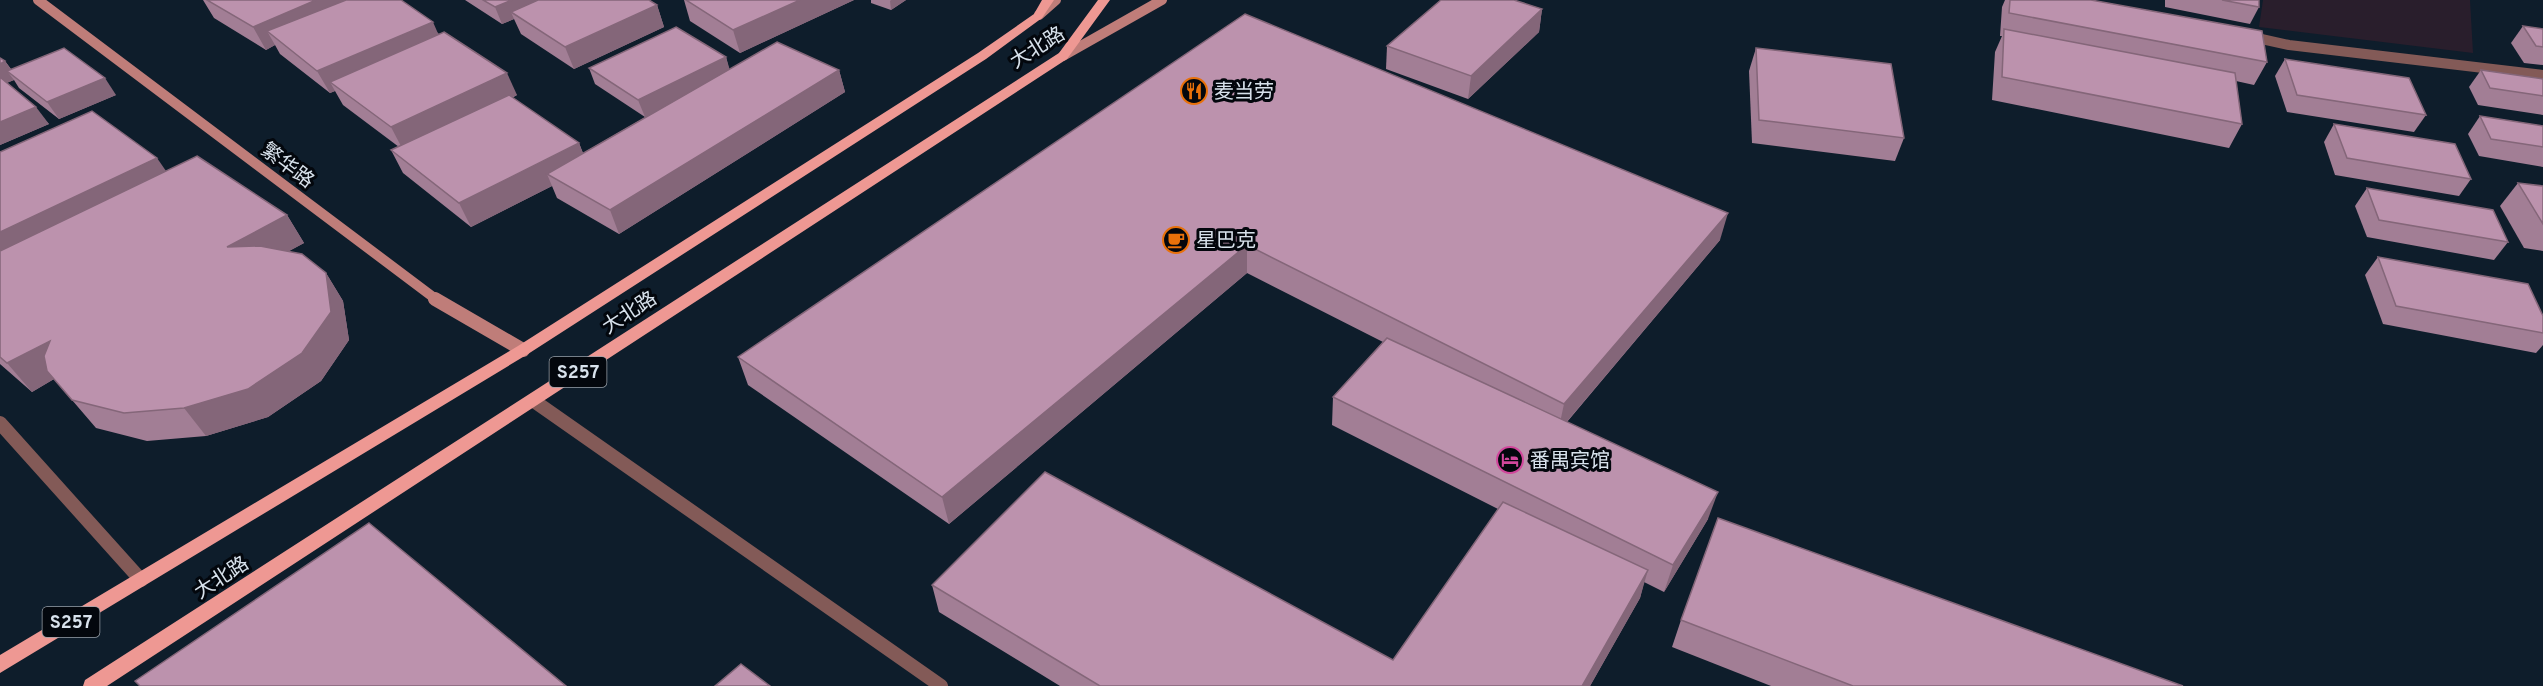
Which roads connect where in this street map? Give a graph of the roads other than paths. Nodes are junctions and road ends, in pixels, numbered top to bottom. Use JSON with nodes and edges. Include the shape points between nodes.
{"nodes":[{"id":1,"x":38,"y":0,"type":"edge"},
{"id":2,"x":1048,"y":0,"type":"edge"},
{"id":3,"x":1056,"y":0,"type":"edge"},
{"id":4,"x":1104,"y":0,"type":"edge"},
{"id":5,"x":1162,"y":0,"type":"edge"},
{"id":6,"x":1038,"y":16,"type":"junction"},
{"id":7,"x":2243,"y":35,"type":"edge"},
{"id":8,"x":1063,"y":56,"type":"junction"},
{"id":9,"x":2543,"y":75,"type":"edge"},
{"id":10,"x":523,"y":350,"type":"junction"},
{"id":11,"x":534,"y":401,"type":"junction"},
{"id":12,"x":0,"y":423,"type":"edge"},
{"id":13,"x":141,"y":580,"type":"junction"},
{"id":14,"x":0,"y":665,"type":"edge"},
{"id":15,"x":92,"y":686,"type":"edge"},
{"id":16,"x":941,"y":686,"type":"edge"}],
"edges":[{"from":1,"to":10,"type":"street","name":"繁华路","via":[[438,301]]},
{"from":2,"to":6,"type":"main road","number":"S257"},
{"from":3,"to":6,"type":"street","name":"大北路"},
{"from":4,"to":8,"type":"main road","number":"S257"},
{"from":5,"to":8,"type":"street","name":"大北路"},
{"from":6,"to":10,"type":"main road","name":"大北路","number":"S257","via":[[982,56]]},
{"from":7,"to":9,"type":"street","via":[[2289,45]]},
{"from":8,"to":11,"type":"main road","name":"大北路","number":"S257"},
{"from":10,"to":13,"type":"main road","name":"大北路","number":"S257"},
{"from":11,"to":15,"type":"main road","name":"大北路","number":"S257"},
{"from":11,"to":16,"type":"street"},
{"from":12,"to":13,"type":"street"},
{"from":13,"to":14,"type":"main road","name":"大北路","number":"S257"}]}
